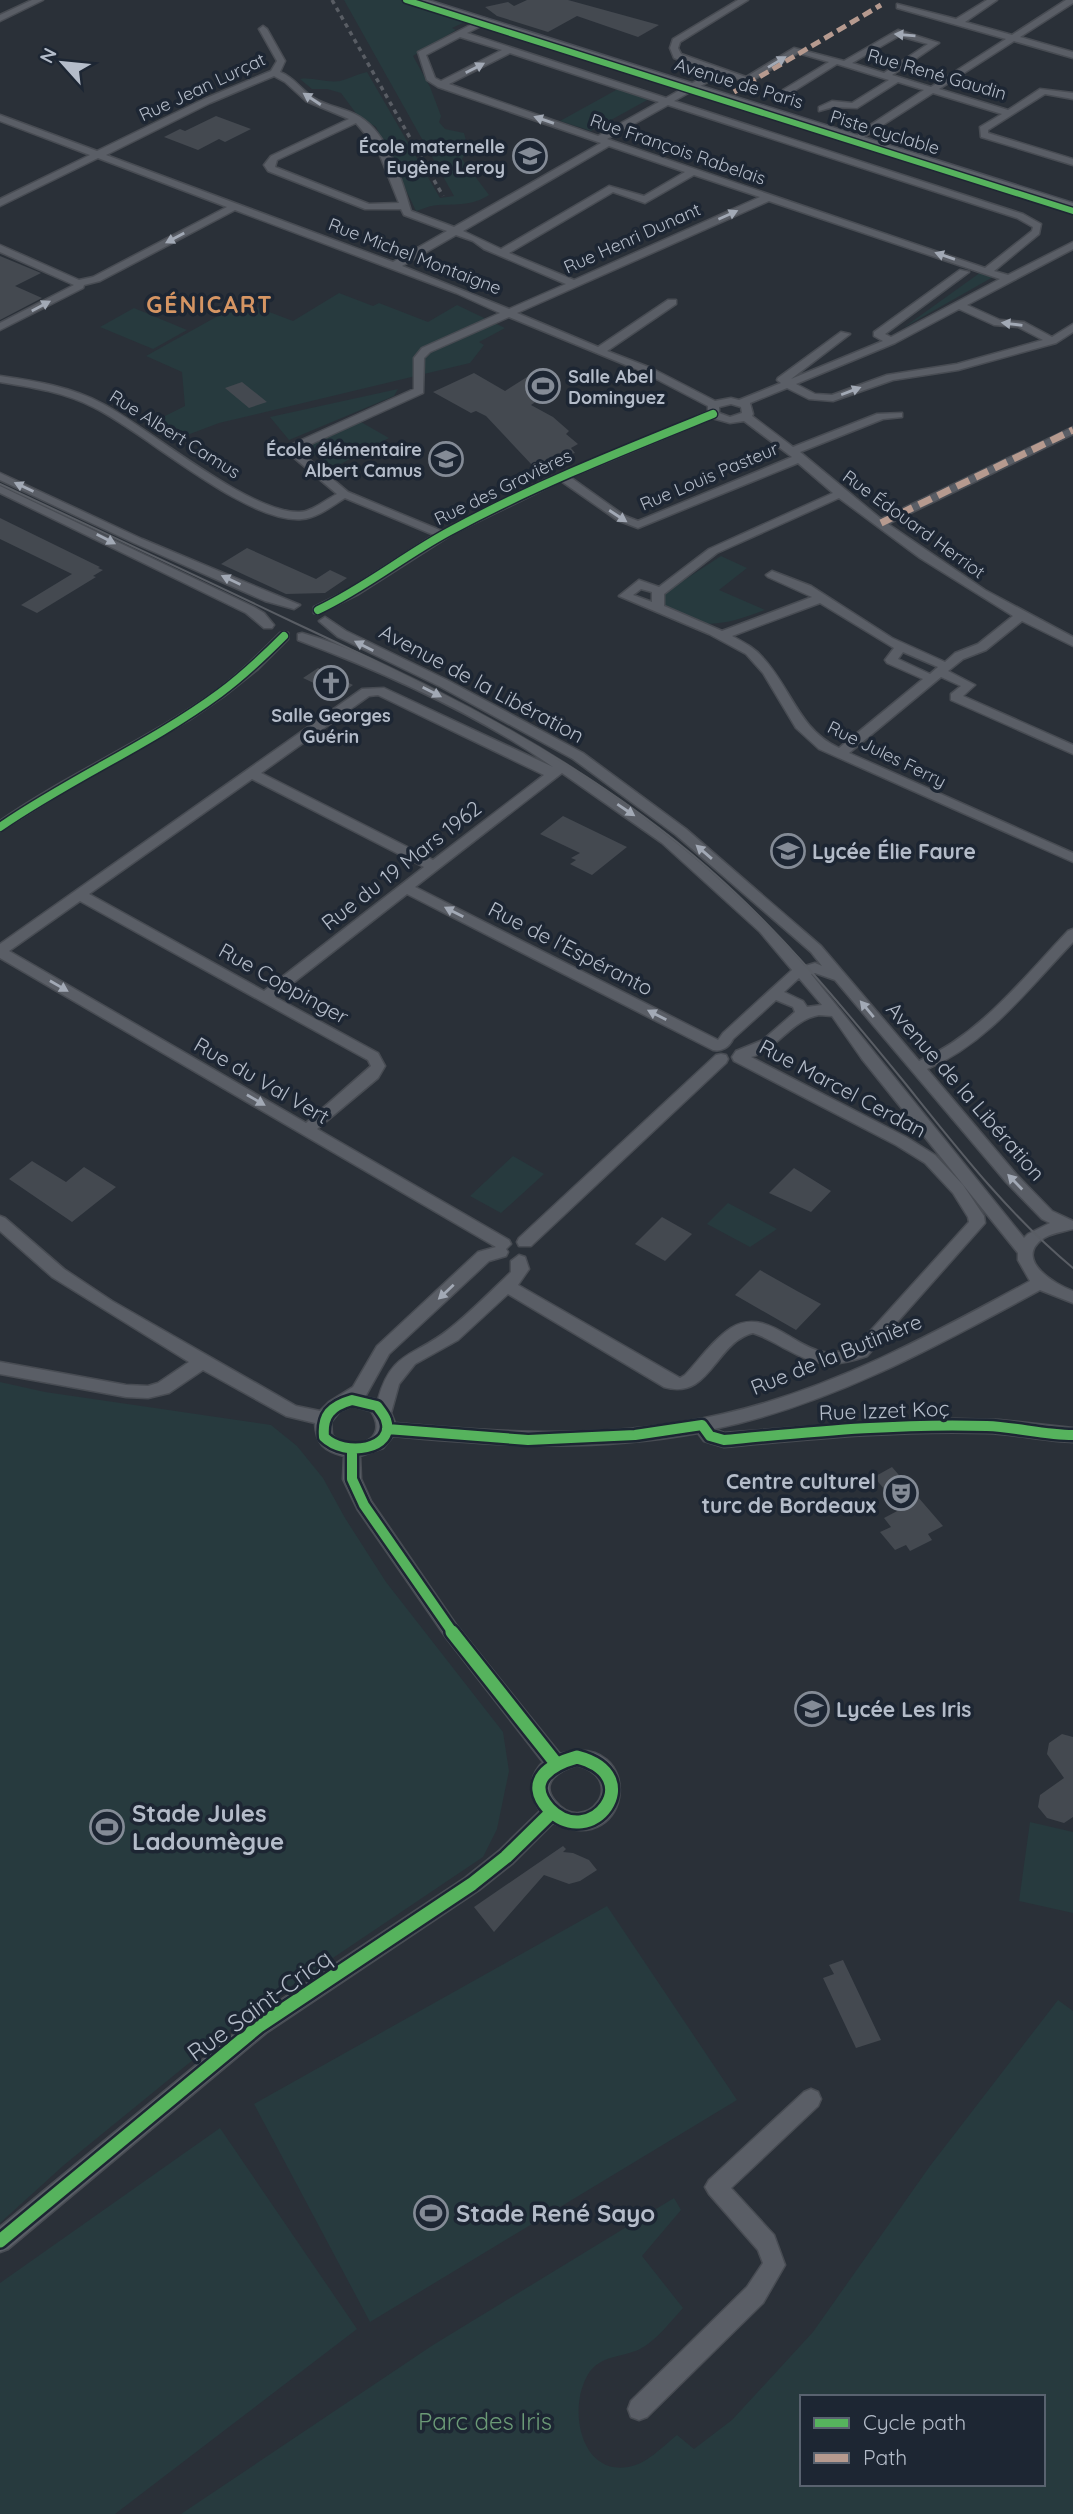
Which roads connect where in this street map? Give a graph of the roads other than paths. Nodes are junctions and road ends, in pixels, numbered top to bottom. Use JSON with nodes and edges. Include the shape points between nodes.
{"nodes":[{"id":1,"x":39,"y":0,"type":"edge"},
{"id":2,"x":416,"y":0,"type":"edge"},
{"id":3,"x":428,"y":0,"type":"edge"},
{"id":4,"x":744,"y":0,"type":"edge"},
{"id":5,"x":993,"y":0,"type":"edge"},
{"id":6,"x":1072,"y":0,"type":"edge"},
{"id":7,"x":900,"y":6,"type":"dead end"},
{"id":8,"x":0,"y":18,"type":"edge"},
{"id":9,"x":484,"y":21,"type":"junction"},
{"id":10,"x":958,"y":22,"type":"junction"},
{"id":11,"x":263,"y":29,"type":"dead end"},
{"id":12,"x":460,"y":34,"type":"junction"},
{"id":13,"x":1014,"y":38,"type":"junction"},
{"id":14,"x":509,"y":50,"type":"junction"},
{"id":15,"x":1073,"y":55,"type":"edge"},
{"id":16,"x":836,"y":63,"type":"junction"},
{"id":17,"x":719,"y":72,"type":"junction"},
{"id":18,"x":274,"y":73,"type":"junction"},
{"id":19,"x":885,"y":76,"type":"junction"},
{"id":20,"x":897,"y":79,"type":"junction"},
{"id":21,"x":441,"y":85,"type":"junction"},
{"id":22,"x":694,"y":85,"type":"junction"},
{"id":23,"x":931,"y":89,"type":"junction"},
{"id":24,"x":786,"y":92,"type":"dead end"},
{"id":25,"x":1073,"y":96,"type":"edge"},
{"id":26,"x":668,"y":100,"type":"junction"},
{"id":27,"x":822,"y":110,"type":"dead end"},
{"id":28,"x":1009,"y":113,"type":"junction"},
{"id":29,"x":0,"y":118,"type":"edge"},
{"id":30,"x":357,"y":119,"type":"junction"},
{"id":31,"x":861,"y":135,"type":"junction"},
{"id":32,"x":605,"y":141,"type":"junction"},
{"id":33,"x":97,"y":155,"type":"junction"},
{"id":34,"x":1073,"y":162,"type":"edge"},
{"id":35,"x":694,"y":171,"type":"junction"},
{"id":36,"x":771,"y":197,"type":"junction"},
{"id":37,"x":0,"y":203,"type":"edge"},
{"id":38,"x":1073,"y":204,"type":"edge"},
{"id":39,"x":235,"y":206,"type":"junction"},
{"id":40,"x":404,"y":206,"type":"junction"},
{"id":41,"x":455,"y":232,"type":"junction"},
{"id":42,"x":1073,"y":245,"type":"edge"},
{"id":43,"x":0,"y":248,"type":"edge"},
{"id":44,"x":501,"y":253,"type":"junction"},
{"id":45,"x":394,"y":266,"type":"junction"},
{"id":46,"x":988,"y":271,"type":"junction"},
{"id":47,"x":964,"y":272,"type":"dead end"},
{"id":48,"x":1009,"y":279,"type":"junction"},
{"id":49,"x":78,"y":283,"type":"junction"},
{"id":50,"x":573,"y":283,"type":"junction"},
{"id":51,"x":672,"y":302,"type":"dead end"},
{"id":52,"x":958,"y":305,"type":"junction"},
{"id":53,"x":508,"y":312,"type":"junction"},
{"id":54,"x":0,"y":327,"type":"edge"},
{"id":55,"x":1073,"y":327,"type":"edge"},
{"id":56,"x":845,"y":334,"type":"dead end"},
{"id":57,"x":891,"y":341,"type":"junction"},
{"id":58,"x":1052,"y":341,"type":"junction"},
{"id":59,"x":598,"y":351,"type":"junction"},
{"id":60,"x":0,"y":379,"type":"edge"},
{"id":61,"x":785,"y":385,"type":"junction"},
{"id":62,"x":741,"y":402,"type":"junction"},
{"id":63,"x":713,"y":409,"type":"junction"},
{"id":64,"x":898,"y":415,"type":"dead end"},
{"id":65,"x":745,"y":417,"type":"junction"},
{"id":66,"x":1073,"y":430,"type":"edge"},
{"id":67,"x":796,"y":455,"type":"junction"},
{"id":68,"x":0,"y":476,"type":"edge"},
{"id":69,"x":563,"y":477,"type":"junction"},
{"id":70,"x":0,"y":489,"type":"edge"},
{"id":71,"x":841,"y":493,"type":"junction"},
{"id":72,"x":344,"y":494,"type":"junction"},
{"id":73,"x":881,"y":523,"type":"junction"},
{"id":74,"x":443,"y":535,"type":"junction"},
{"id":75,"x":772,"y":575,"type":"dead end"},
{"id":76,"x":660,"y":591,"type":"junction"},
{"id":77,"x":821,"y":598,"type":"junction"},
{"id":78,"x":294,"y":605,"type":"junction"},
{"id":79,"x":658,"y":606,"type":"junction"},
{"id":80,"x":322,"y":616,"type":"junction"},
{"id":81,"x":1019,"y":617,"type":"junction"},
{"id":82,"x":268,"y":625,"type":"junction"},
{"id":83,"x":284,"y":636,"type":"junction"},
{"id":84,"x":720,"y":636,"type":"junction"},
{"id":85,"x":302,"y":637,"type":"junction"},
{"id":86,"x":1073,"y":642,"type":"edge"},
{"id":87,"x":901,"y":648,"type":"junction"},
{"id":88,"x":940,"y":683,"type":"junction"},
{"id":89,"x":1073,"y":750,"type":"edge"},
{"id":90,"x":840,"y":754,"type":"junction"},
{"id":91,"x":557,"y":771,"type":"junction"},
{"id":92,"x":253,"y":775,"type":"junction"},
{"id":93,"x":0,"y":827,"type":"edge"},
{"id":94,"x":1073,"y":858,"type":"edge"},
{"id":95,"x":434,"y":866,"type":"junction"},
{"id":96,"x":406,"y":888,"type":"junction"},
{"id":97,"x":80,"y":895,"type":"junction"},
{"id":98,"x":1073,"y":934,"type":"edge"},
{"id":99,"x":0,"y":952,"type":"edge"},
{"id":100,"x":800,"y":972,"type":"junction"},
{"id":101,"x":840,"y":977,"type":"junction"},
{"id":102,"x":774,"y":993,"type":"junction"},
{"id":103,"x":265,"y":997,"type":"junction"},
{"id":104,"x":802,"y":1012,"type":"junction"},
{"id":105,"x":836,"y":1012,"type":"junction"},
{"id":106,"x":721,"y":1049,"type":"junction"},
{"id":107,"x":740,"y":1056,"type":"junction"},
{"id":108,"x":916,"y":1068,"type":"junction"},
{"id":109,"x":307,"y":1130,"type":"junction"},
{"id":110,"x":0,"y":1222,"type":"edge"},
{"id":111,"x":1070,"y":1225,"type":"edge"},
{"id":112,"x":525,"y":1242,"type":"junction"},
{"id":113,"x":501,"y":1248,"type":"junction"},
{"id":114,"x":1025,"y":1250,"type":"junction"},
{"id":115,"x":519,"y":1261,"type":"junction"},
{"id":116,"x":1039,"y":1283,"type":"junction"},
{"id":117,"x":506,"y":1286,"type":"junction"},
{"id":118,"x":1073,"y":1297,"type":"edge"},
{"id":119,"x":202,"y":1362,"type":"junction"},
{"id":120,"x":0,"y":1368,"type":"edge"},
{"id":121,"x":344,"y":1402,"type":"junction"},
{"id":122,"x":324,"y":1419,"type":"junction"},
{"id":123,"x":385,"y":1420,"type":"junction"},
{"id":124,"x":702,"y":1425,"type":"junction"},
{"id":125,"x":1073,"y":1435,"type":"edge"},
{"id":126,"x":352,"y":1451,"type":"junction"},
{"id":127,"x":555,"y":1762,"type":"junction"},
{"id":128,"x":551,"y":1814,"type":"junction"},
{"id":129,"x":811,"y":2099,"type":"dead end"},
{"id":130,"x":0,"y":2241,"type":"edge"},
{"id":131,"x":639,"y":2409,"type":"dead end"}],
"edges":[{"from":1,"to":8,"type":"street"},
{"from":2,"to":9,"type":"main road","name":"Avenue de Paris"},
{"from":3,"to":22,"type":"main road","name":"Avenue de Paris"},
{"from":4,"to":17,"type":"street","name":"Rue René Gaudin","via":[[676,41],[677,56]]},
{"from":5,"to":10,"type":"street"},
{"from":6,"to":13,"type":"street"},
{"from":7,"to":10,"type":"street"},
{"from":9,"to":12,"type":"street"},
{"from":9,"to":22,"type":"main road","name":"Avenue de Paris"},
{"from":10,"to":13,"type":"street"},
{"from":11,"to":18,"type":"street","name":"Rue Jean Lurçat","via":[[281,61]]},
{"from":12,"to":14,"type":"street"},
{"from":12,"to":21,"type":"street","via":[[421,54],[431,80]]},
{"from":13,"to":15,"type":"street"},
{"from":13,"to":23,"type":"street"},
{"from":21,"to":14,"type":"street","one_way":true},
{"from":14,"to":26,"type":"street"},
{"from":17,"to":16,"type":"street","name":"Rue René Gaudin","one_way":true,"via":[[747,80],[797,50]]},
{"from":16,"to":19,"type":"street","name":"Rue René Gaudin"},
{"from":19,"to":16,"type":"street","one_way":true,"via":[[935,43],[898,33]]},
{"from":16,"to":24,"type":"street"},
{"from":17,"to":22,"type":"street"},
{"from":30,"to":18,"type":"street","one_way":true,"via":[[316,104],[292,78]]},
{"from":18,"to":33,"type":"street","name":"Rue Jean Lurçat"},
{"from":19,"to":20,"type":"street","name":"Rue René Gaudin"},
{"from":20,"to":23,"type":"street","name":"Rue René Gaudin"},
{"from":20,"to":27,"type":"street","via":[[854,106],[832,104]]},
{"from":32,"to":21,"type":"street","name":"Rue François Rabelais","one_way":true},
{"from":22,"to":26,"type":"street"},
{"from":22,"to":31,"type":"main road","name":"Avenue de Paris"},
{"from":22,"to":38,"type":"main road","name":"Avenue de Paris"},
{"from":23,"to":28,"type":"street","name":"Rue René Gaudin"},
{"from":23,"to":31,"type":"street"},
{"from":25,"to":28,"type":"street","name":"Rue René Gaudin","via":[[1043,91]]},
{"from":26,"to":32,"type":"street"},
{"from":26,"to":46,"type":"street","via":[[1023,217],[1038,226]]},
{"from":28,"to":34,"type":"street","via":[[981,132]]},
{"from":29,"to":33,"type":"street","name":"Rue Michel Montaigne"},
{"from":30,"to":40,"type":"street","via":[[372,132]]},
{"from":30,"to":40,"type":"street","via":[[274,158],[271,169],[368,207]]},
{"from":31,"to":38,"type":"main road","name":"Avenue de Paris"},
{"from":32,"to":35,"type":"street","name":"Rue François Rabelais"},
{"from":32,"to":41,"type":"street"},
{"from":33,"to":37,"type":"street","name":"Rue Jean Lurçat"},
{"from":33,"to":39,"type":"street","name":"Rue Michel Montaigne"},
{"from":35,"to":36,"type":"street","name":"Rue François Rabelais"},
{"from":35,"to":44,"type":"street","via":[[645,200],[612,188]]},
{"from":46,"to":36,"type":"street","name":"Rue François Rabelais","one_way":true},
{"from":50,"to":36,"type":"street","name":"Rue Henri Dunant","one_way":true},
{"from":39,"to":45,"type":"street","name":"Rue Michel Montaigne"},
{"from":39,"to":49,"type":"street","one_way":true,"via":[[96,279]]},
{"from":40,"to":41,"type":"street","via":[[409,214]]},
{"from":41,"to":44,"type":"street"},
{"from":41,"to":45,"type":"street"},
{"from":42,"to":48,"type":"street"},
{"from":43,"to":49,"type":"street"},
{"from":44,"to":50,"type":"street"},
{"from":45,"to":53,"type":"street","name":"Rue Michel Montaigne"},
{"from":46,"to":48,"type":"street","name":"Rue François Rabelais"},
{"from":47,"to":57,"type":"street","via":[[878,334]]},
{"from":48,"to":52,"type":"street"},
{"from":54,"to":49,"type":"street","one_way":true},
{"from":50,"to":53,"type":"street","name":"Rue Henri Dunant"},
{"from":51,"to":59,"type":"street"},
{"from":52,"to":57,"type":"street"},
{"from":58,"to":52,"type":"street","one_way":true,"via":[[1020,324],[998,323]]},
{"from":53,"to":59,"type":"street","name":"Rue Michel Montaigne"},
{"from":53,"to":72,"type":"street","name":"Rue Henri Dunant","via":[[426,350],[419,358],[419,391],[290,449]]},
{"from":55,"to":58,"type":"street"},
{"from":56,"to":61,"type":"street","via":[[783,379]]},
{"from":57,"to":61,"type":"street"},
{"from":61,"to":58,"type":"street","one_way":true,"via":[[813,397],[832,398],[891,377],[958,367]]},
{"from":59,"to":63,"type":"street","name":"Rue Michel Montaigne","via":[[647,370]]},
{"from":60,"to":72,"type":"street","name":"Rue Albert Camus","via":[[58,390],[96,404],[143,431],[198,472],[282,514],[301,517]]},
{"from":61,"to":62,"type":"street"},
{"from":62,"to":63,"type":"street","via":[[726,401]]},
{"from":62,"to":65,"type":"street","via":[[750,411]]},
{"from":63,"to":65,"type":"street","via":[[728,420]]},
{"from":63,"to":69,"type":"street","name":"Rue des Gravières"},
{"from":64,"to":67,"type":"street","via":[[881,416]]},
{"from":65,"to":67,"type":"street","name":"Rue Édouard Herriot"},
{"from":66,"to":73,"type":"street"},
{"from":69,"to":67,"type":"street","name":"Rue Louis Pasteur","one_way":true,"via":[[638,525]]},
{"from":67,"to":71,"type":"street","name":"Rue Édouard Herriot"},
{"from":78,"to":68,"type":"street","one_way":true,"via":[[138,541]]},
{"from":69,"to":74,"type":"street","name":"Rue des Gravières"},
{"from":70,"to":82,"type":"street","one_way":true,"via":[[260,615]]},
{"from":71,"to":73,"type":"street","name":"Rue Édouard Herriot"},
{"from":71,"to":76,"type":"street","via":[[713,551]]},
{"from":72,"to":74,"type":"street"},
{"from":73,"to":81,"type":"street","name":"Rue Édouard Herriot"},
{"from":74,"to":80,"type":"street","name":"Rue des Gravières"},
{"from":75,"to":77,"type":"street"},
{"from":76,"to":79,"type":"street"},
{"from":76,"to":79,"type":"street","name":"Rue Jules Ferry","via":[[639,584],[625,596]]},
{"from":77,"to":84,"type":"street"},
{"from":77,"to":87,"type":"street"},
{"from":78,"to":80,"type":"street"},
{"from":78,"to":82,"type":"street","via":[[275,611]]},
{"from":79,"to":84,"type":"street","name":"Rue Jules Ferry"},
{"from":80,"to":85,"type":"street","name":"Rue des Gravières","via":[[314,633]]},
{"from":101,"to":80,"type":"street","name":"Avenue de la Libération","one_way":true,"via":[[816,949],[681,832],[597,769],[508,716],[342,634]]},
{"from":81,"to":86,"type":"street","name":"Rue Édouard Herriot"},
{"from":81,"to":88,"type":"street","via":[[982,647],[959,656]]},
{"from":82,"to":83,"type":"street"},
{"from":83,"to":85,"type":"street","name":"Avenue de la Libération"},
{"from":83,"to":93,"type":"street","via":[[207,704]]},
{"from":84,"to":90,"type":"street","name":"Rue Jules Ferry","via":[[752,653],[806,733]]},
{"from":85,"to":91,"type":"street","name":"Avenue de la Libération","one_way":true,"via":[[361,659],[495,725]]},
{"from":87,"to":88,"type":"street"},
{"from":87,"to":88,"type":"street","via":[[891,657],[893,662]]},
{"from":88,"to":89,"type":"street"},
{"from":88,"to":90,"type":"street"},
{"from":90,"to":94,"type":"street","name":"Rue Jules Ferry"},
{"from":91,"to":92,"type":"street","via":[[373,690]]},
{"from":91,"to":95,"type":"street","name":"Rue du 19 Mars 1962"},
{"from":91,"to":100,"type":"street","name":"Avenue de la Libération","one_way":true,"via":[[667,840],[750,914]]},
{"from":92,"to":95,"type":"street"},
{"from":92,"to":97,"type":"street"},
{"from":95,"to":96,"type":"street","name":"Rue du 19 Mars 1962"},
{"from":96,"to":103,"type":"street","name":"Rue du 19 Mars 1962"},
{"from":106,"to":96,"type":"street","name":"Rue de l'Espéranto","one_way":true},
{"from":97,"to":99,"type":"street"},
{"from":97,"to":103,"type":"street","name":"Rue Coppinger"},
{"from":98,"to":108,"type":"street","via":[[972,1038],[944,1057]]},
{"from":99,"to":109,"type":"street","name":"Rue du Val Vert","one_way":true},
{"from":100,"to":101,"type":"street","via":[[822,968]]},
{"from":100,"to":102,"type":"street"},
{"from":100,"to":105,"type":"street","name":"Avenue de la Libération"},
{"from":108,"to":101,"type":"street","name":"Avenue de la Libération","one_way":true},
{"from":102,"to":104,"type":"street","via":[[798,1004]]},
{"from":102,"to":106,"type":"street"},
{"from":103,"to":109,"type":"street","name":"Rue Coppinger","via":[[373,1057],[378,1066]]},
{"from":104,"to":105,"type":"street","via":[[818,1008]]},
{"from":104,"to":107,"type":"street","via":[[761,1050]]},
{"from":105,"to":114,"type":"street","name":"Avenue de la Libération"},
{"from":106,"to":107,"type":"street","via":[[732,1060]]},
{"from":106,"to":112,"type":"street"},
{"from":107,"to":117,"type":"street","name":"Rue Marcel Cerdan","via":[[930,1159],[976,1216],[973,1229],[861,1352],[841,1360],[818,1359],[748,1326],[737,1331],[691,1380],[670,1382]]},
{"from":111,"to":108,"type":"street","name":"Avenue de la Libération","one_way":true,"via":[[1047,1215]]},
{"from":109,"to":113,"type":"street","name":"Rue du Val Vert"},
{"from":110,"to":119,"type":"street","via":[[58,1273]]},
{"from":111,"to":114,"type":"street","via":[[1040,1231]]},
{"from":112,"to":113,"type":"street","via":[[511,1240]]},
{"from":112,"to":115,"type":"street","via":[[530,1251]]},
{"from":113,"to":115,"type":"street","via":[[509,1261]]},
{"from":113,"to":121,"type":"street","one_way":true,"via":[[484,1256],[383,1350],[359,1392]]},
{"from":114,"to":116,"type":"street","name":"Avenue de la Libération","via":[[1029,1272]]},
{"from":115,"to":117,"type":"street","via":[[521,1269]]},
{"from":116,"to":118,"type":"street"},
{"from":116,"to":124,"type":"street","name":"Rue de la Butinière","via":[[860,1373],[780,1404]]},
{"from":117,"to":123,"type":"street","via":[[452,1336],[409,1360],[391,1382]]},
{"from":119,"to":120,"type":"street","via":[[163,1388],[148,1392]]},
{"from":119,"to":122,"type":"street","via":[[280,1405]]},
{"from":121,"to":122,"type":"street"},
{"from":121,"to":123,"type":"street","via":[[361,1400],[377,1406]]},
{"from":122,"to":126,"type":"street","via":[[328,1441]]},
{"from":123,"to":124,"type":"street","name":"Rue de la Butinière","via":[[528,1440],[635,1435]]},
{"from":123,"to":126,"type":"street","via":[[384,1436],[370,1447]]},
{"from":124,"to":125,"type":"street","name":"Rue Izzet Koç","via":[[710,1436],[724,1440],[987,1426]]},
{"from":126,"to":127,"type":"street","via":[[352,1479],[364,1505],[451,1631]]},
{"from":127,"to":128,"type":"street","via":[[539,1787]]},
{"from":127,"to":128,"type":"street","via":[[577,1757],[597,1763],[610,1777],[612,1795],[603,1812],[584,1822]]},
{"from":128,"to":130,"type":"street","name":"Rue Saint-Cricq","via":[[472,1884],[259,2026]]},
{"from":129,"to":131,"type":"street","via":[[716,2186],[766,2243],[774,2265],[755,2295]]}]}
